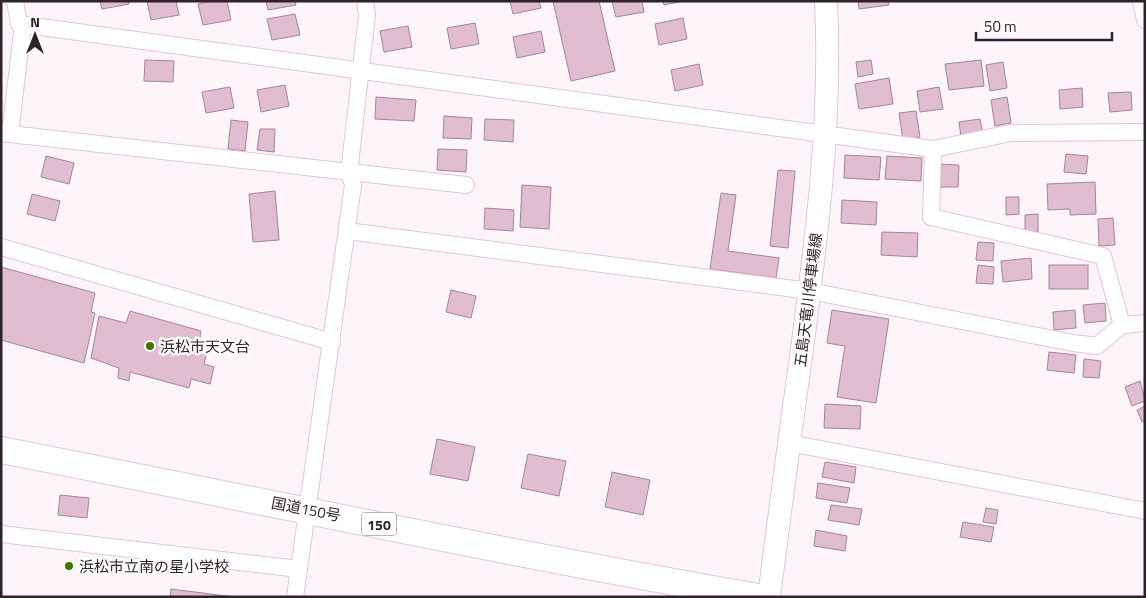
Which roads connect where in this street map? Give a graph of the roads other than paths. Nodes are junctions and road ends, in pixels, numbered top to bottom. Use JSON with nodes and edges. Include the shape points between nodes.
{"nodes":[{"id":1,"x":16,"y":1,"type":"edge"},
{"id":2,"x":365,"y":1,"type":"edge"},
{"id":3,"x":826,"y":1,"type":"edge"},
{"id":4,"x":1141,"y":1,"type":"edge"},
{"id":5,"x":1145,"y":20,"type":"edge"},
{"id":6,"x":23,"y":24,"type":"junction"},
{"id":7,"x":359,"y":71,"type":"junction"},
{"id":8,"x":1145,"y":132,"type":"edge"},
{"id":9,"x":6,"y":133,"type":"edge"},
{"id":10,"x":826,"y":133,"type":"junction"},
{"id":11,"x":933,"y":149,"type":"junction"},
{"id":12,"x":349,"y":173,"type":"junction"},
{"id":13,"x":466,"y":186,"type":"dead end"},
{"id":14,"x":348,"y":231,"type":"junction"},
{"id":15,"x":1,"y":247,"type":"edge"},
{"id":16,"x":810,"y":291,"type":"junction"},
{"id":17,"x":1145,"y":323,"type":"edge"},
{"id":18,"x":1122,"y":325,"type":"junction"},
{"id":19,"x":332,"y":342,"type":"junction"},
{"id":20,"x":789,"y":443,"type":"junction"},
{"id":21,"x":1,"y":450,"type":"edge"},
{"id":22,"x":309,"y":509,"type":"junction"},
{"id":23,"x":1145,"y":511,"type":"edge"},
{"id":24,"x":1,"y":534,"type":"edge"},
{"id":25,"x":299,"y":569,"type":"junction"},
{"id":26,"x":295,"y":597,"type":"edge"},
{"id":27,"x":758,"y":597,"type":"edge"},
{"id":28,"x":768,"y":597,"type":"edge"}],
"edges":[{"from":1,"to":6,"type":"street","via":[[19,24]]},
{"from":2,"to":7,"type":"street","via":[[367,15]]},
{"from":3,"to":10,"type":"main road","name":"五島天竜川停車場線"},
{"from":4,"to":5,"type":"street"},
{"from":6,"to":7,"type":"street"},
{"from":6,"to":9,"type":"street"},
{"from":7,"to":10,"type":"street"},
{"from":7,"to":12,"type":"street"},
{"from":8,"to":11,"type":"street","via":[[1010,133]]},
{"from":9,"to":12,"type":"street"},
{"from":10,"to":11,"type":"street"},
{"from":10,"to":16,"type":"main road","name":"五島天竜川停車場線"},
{"from":11,"to":18,"type":"street","via":[[931,217],[1103,256]]},
{"from":12,"to":13,"type":"street"},
{"from":12,"to":14,"type":"street","via":[[353,184]]},
{"from":14,"to":16,"type":"street"},
{"from":14,"to":19,"type":"street"},
{"from":15,"to":19,"type":"street"},
{"from":16,"to":18,"type":"street","via":[[1073,344],[1098,346]]},
{"from":16,"to":20,"type":"main road","name":"五島天竜川停車場線"},
{"from":17,"to":18,"type":"street"},
{"from":19,"to":22,"type":"street"},
{"from":20,"to":23,"type":"street"},
{"from":20,"to":28,"type":"main road","name":"五島天竜川停車場線"},
{"from":21,"to":22,"type":"highway","name":"国道150号","number":"150"},
{"from":22,"to":25,"type":"street"},
{"from":22,"to":27,"type":"highway","name":"国道150号","number":"150","via":[[614,572]]},
{"from":24,"to":25,"type":"street"},
{"from":25,"to":26,"type":"street"}]}
